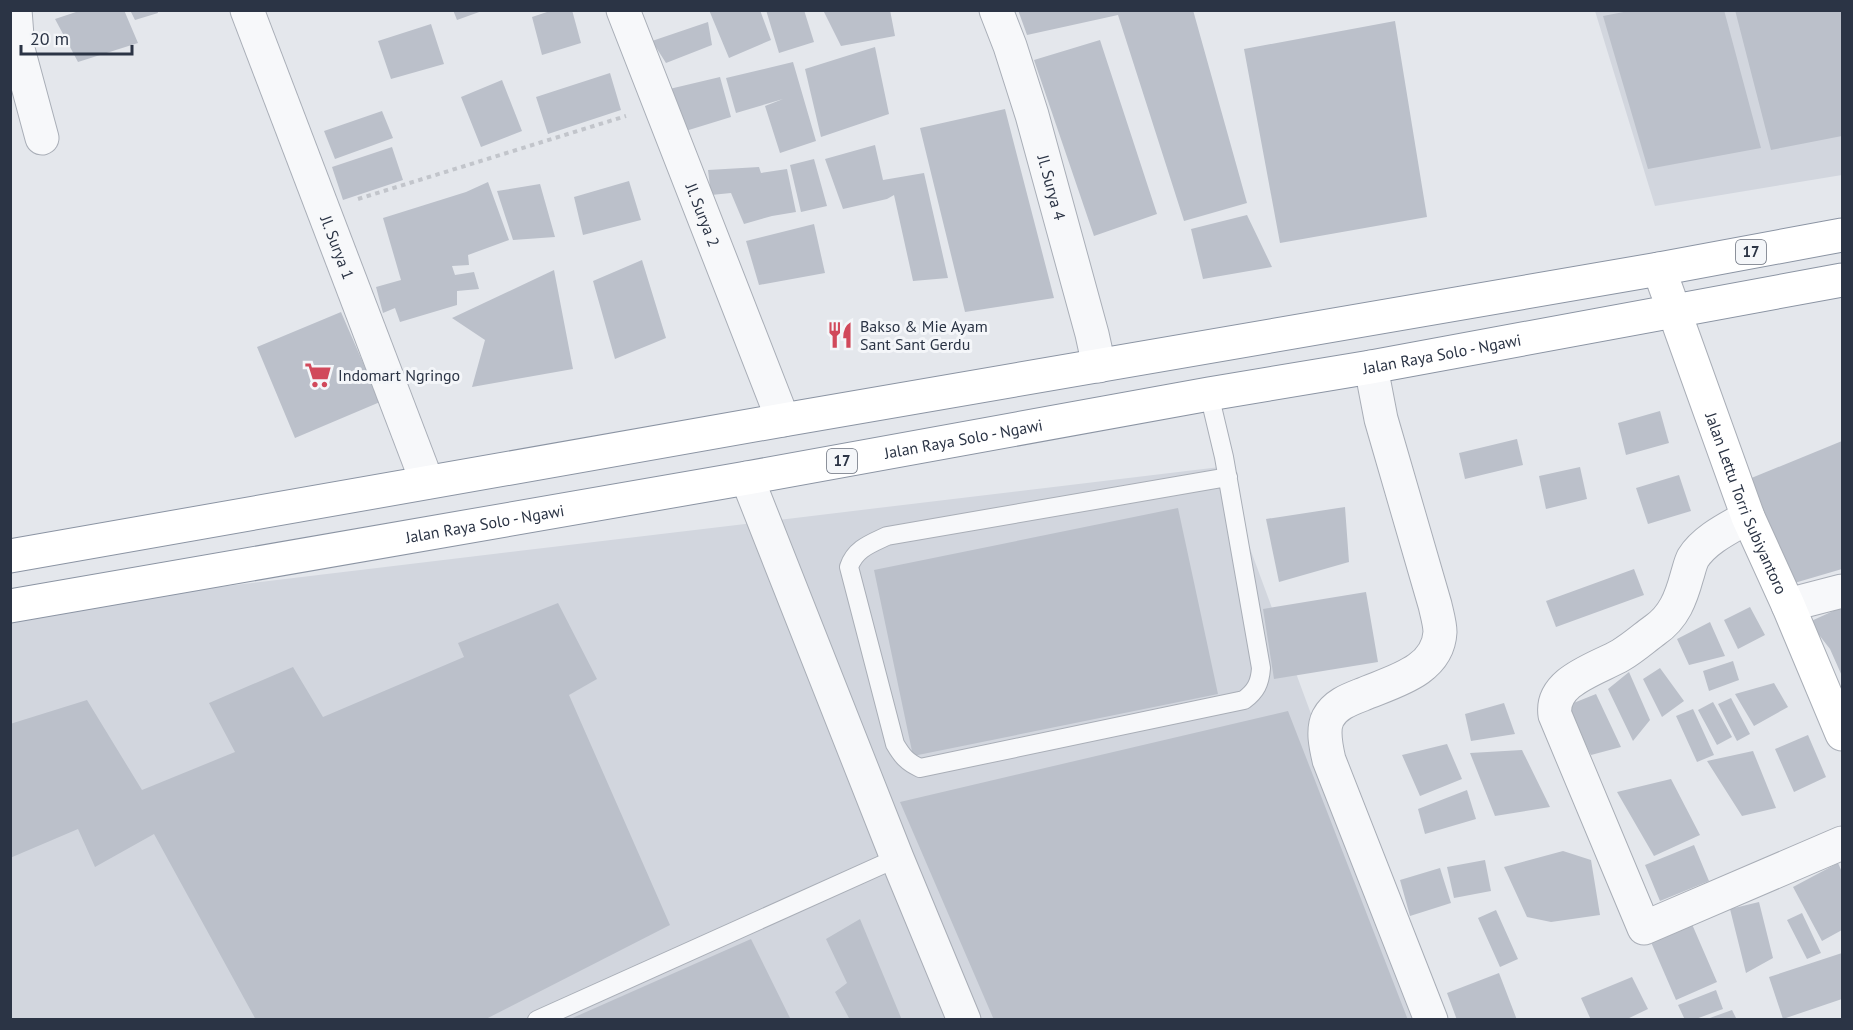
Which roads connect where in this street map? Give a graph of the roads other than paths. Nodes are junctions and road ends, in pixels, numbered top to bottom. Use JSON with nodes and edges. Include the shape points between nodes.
{"nodes":[{"id":1,"x":15,"y":10,"type":"edge"},
{"id":2,"x":247,"y":10,"type":"edge"},
{"id":3,"x":623,"y":10,"type":"edge"},
{"id":4,"x":996,"y":10,"type":"edge"},
{"id":5,"x":42,"y":138,"type":"dead end"},
{"id":6,"x":1842,"y":234,"type":"edge"},
{"id":7,"x":1659,"y":269,"type":"junction"},
{"id":8,"x":1842,"y":280,"type":"edge"},
{"id":9,"x":1674,"y":312,"type":"junction"},
{"id":10,"x":1099,"y":366,"type":"junction"},
{"id":11,"x":1371,"y":367,"type":"junction"},
{"id":12,"x":1209,"y":394,"type":"junction"},
{"id":13,"x":783,"y":420,"type":"junction"},
{"id":14,"x":1227,"y":477,"type":"junction"},
{"id":15,"x":747,"y":478,"type":"junction"},
{"id":16,"x":427,"y":482,"type":"junction"},
{"id":17,"x":1748,"y":517,"type":"junction"},
{"id":18,"x":10,"y":556,"type":"edge"},
{"id":19,"x":1842,"y":591,"type":"edge"},
{"id":20,"x":1788,"y":605,"type":"junction"},
{"id":21,"x":10,"y":606,"type":"edge"},
{"id":22,"x":1842,"y":734,"type":"edge"},
{"id":23,"x":1842,"y":843,"type":"edge"},
{"id":24,"x":897,"y":858,"type":"junction"},
{"id":25,"x":537,"y":1020,"type":"edge"},
{"id":26,"x":964,"y":1020,"type":"edge"},
{"id":27,"x":1431,"y":1020,"type":"edge"}],
"edges":[{"from":1,"to":5,"type":"street","via":[[18,49]]},
{"from":2,"to":16,"type":"street","name":"Jl. Surya 1"},
{"from":3,"to":13,"type":"street","name":"Jl. Surya 2"},
{"from":4,"to":10,"type":"street","name":"Jl. Surya 4","via":[[1032,115]]},
{"from":6,"to":7,"type":"main road","number":"17"},
{"from":7,"to":9,"type":"main road","name":"Jalan Lettu Torri Subiyantoro"},
{"from":7,"to":10,"type":"main road","number":"17"},
{"from":8,"to":9,"type":"main road","name":"Jalan Raya Solo - Ngawi","number":"17"},
{"from":9,"to":11,"type":"main road","name":"Jalan Raya Solo - Ngawi","number":"17"},
{"from":9,"to":17,"type":"main road","name":"Jalan Lettu Torri Subiyantoro"},
{"from":10,"to":13,"type":"main road","number":"17"},
{"from":11,"to":12,"type":"main road","name":"Jalan Raya Solo - Ngawi","number":"17"},
{"from":11,"to":27,"type":"street","via":[[1381,419],[1440,631],[1437,649],[1430,660],[1412,673],[1341,703],[1327,719],[1325,738],[1329,760]]},
{"from":12,"to":14,"type":"lane"},
{"from":12,"to":15,"type":"main road","name":"Jalan Raya Solo - Ngawi","number":"17"},
{"from":13,"to":16,"type":"main road","number":"17"},
{"from":14,"to":14,"type":"lane","via":[[1261,668],[1254,692],[1244,700],[920,768],[903,758],[895,744],[849,567],[859,550],[887,536]]},
{"from":15,"to":21,"type":"main road","name":"Jalan Raya Solo - Ngawi","number":"17"},
{"from":15,"to":24,"type":"street"},
{"from":16,"to":18,"type":"main road","number":"17"},
{"from":17,"to":20,"type":"main road","name":"Jalan Lettu Torri Subiyantoro"},
{"from":17,"to":23,"type":"street","via":[[1700,549],[1692,560],[1675,610],[1662,625],[1623,654],[1570,682],[1553,704],[1555,715],[1644,928]]},
{"from":19,"to":20,"type":"street"},
{"from":20,"to":22,"type":"main road","name":"Jalan Lettu Torri Subiyantoro"},
{"from":24,"to":25,"type":"lane"},
{"from":24,"to":26,"type":"street"}]}
